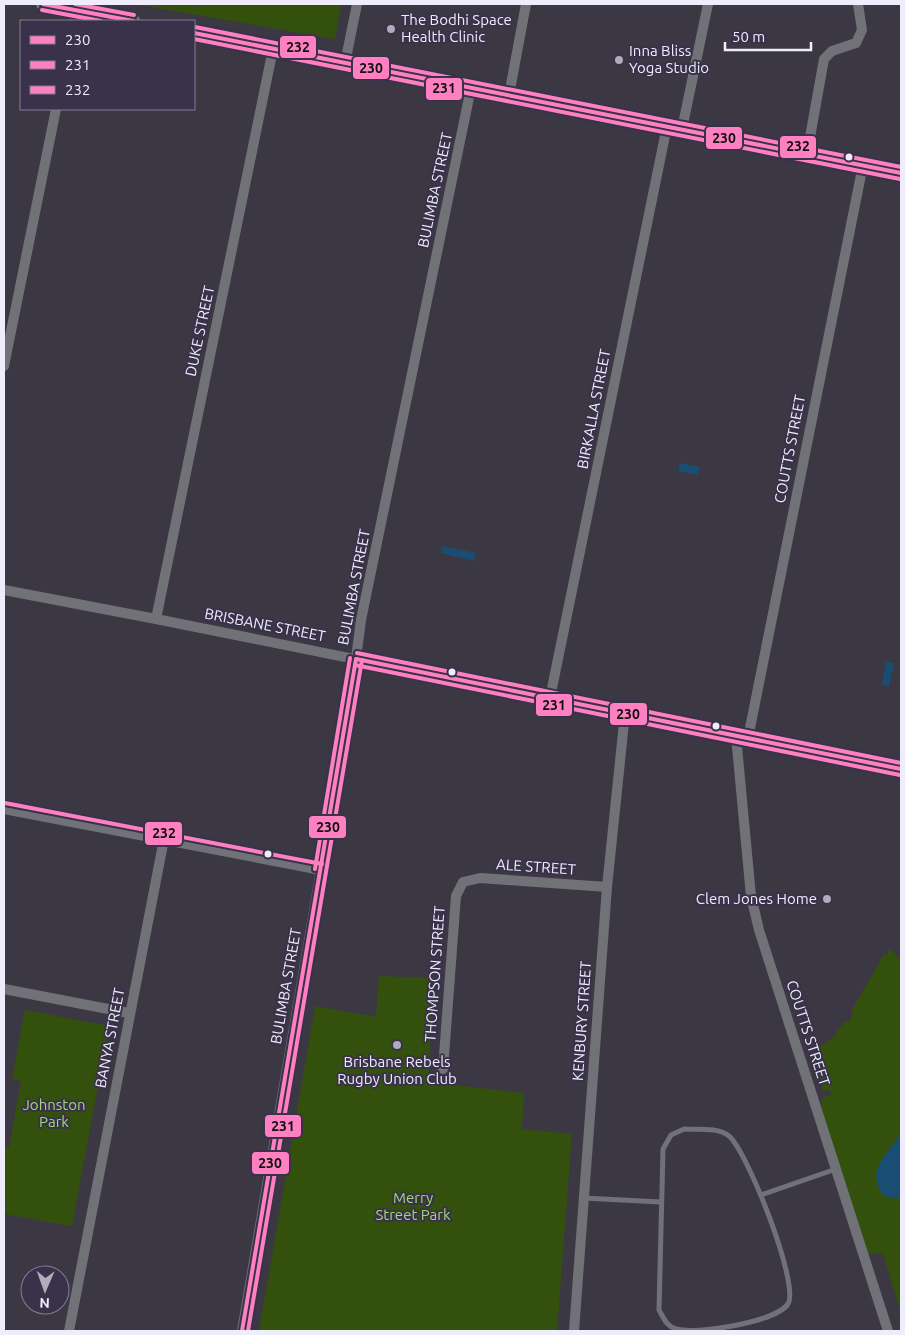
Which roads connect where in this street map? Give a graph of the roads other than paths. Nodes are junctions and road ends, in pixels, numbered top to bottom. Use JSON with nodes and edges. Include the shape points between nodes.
{"nodes":[{"id":1,"x":43,"y":4,"type":"edge"},
{"id":2,"x":357,"y":4,"type":"edge"},
{"id":3,"x":526,"y":4,"type":"edge"},
{"id":4,"x":708,"y":4,"type":"edge"},
{"id":5,"x":858,"y":4,"type":"edge"},
{"id":6,"x":75,"y":16,"type":"edge"},
{"id":7,"x":121,"y":20,"type":"edge"},
{"id":8,"x":195,"y":33,"type":"edge"},
{"id":9,"x":273,"y":49,"type":"junction"},
{"id":10,"x":345,"y":63,"type":"junction"},
{"id":11,"x":471,"y":88,"type":"junction"},
{"id":12,"x":508,"y":95,"type":"junction"},
{"id":13,"x":56,"y":110,"type":"edge"},
{"id":14,"x":667,"y":126,"type":"junction"},
{"id":15,"x":682,"y":129,"type":"junction"},
{"id":16,"x":806,"y":154,"type":"junction"},
{"id":17,"x":863,"y":165,"type":"junction"},
{"id":18,"x":901,"y":173,"type":"edge"},
{"id":19,"x":4,"y":366,"type":"edge"},
{"id":20,"x":4,"y":590,"type":"edge"},
{"id":21,"x":156,"y":619,"type":"junction"},
{"id":22,"x":356,"y":660,"type":"junction"},
{"id":23,"x":550,"y":698,"type":"junction"},
{"id":24,"x":625,"y":713,"type":"junction"},
{"id":25,"x":736,"y":736,"type":"junction"},
{"id":26,"x":748,"y":738,"type":"junction"},
{"id":27,"x":901,"y":769,"type":"edge"},
{"id":28,"x":4,"y":809,"type":"edge"},
{"id":29,"x":164,"y":839,"type":"junction"},
{"id":30,"x":321,"y":870,"type":"junction"},
{"id":31,"x":463,"y":882,"type":"joint"},
{"id":32,"x":608,"y":887,"type":"junction"},
{"id":33,"x":4,"y":989,"type":"edge"},
{"id":34,"x":129,"y":1013,"type":"junction"},
{"id":35,"x":443,"y":1069,"type":"dead end"},
{"id":36,"x":836,"y":1169,"type":"junction"},
{"id":37,"x":760,"y":1195,"type":"junction"},
{"id":38,"x":584,"y":1198,"type":"junction"},
{"id":39,"x":660,"y":1202,"type":"junction"},
{"id":40,"x":69,"y":1331,"type":"edge"},
{"id":41,"x":242,"y":1331,"type":"edge"},
{"id":42,"x":574,"y":1331,"type":"edge"},
{"id":43,"x":888,"y":1331,"type":"edge"}],
"edges":[{"from":1,"to":6,"type":"street"},
{"from":2,"to":10,"type":"street"},
{"from":3,"to":12,"type":"street"},
{"from":4,"to":15,"type":"street"},
{"from":5,"to":16,"type":"street","via":[[862,30],[856,43],[832,51],[824,59]]},
{"from":6,"to":7,"type":"street"},
{"from":8,"to":9,"type":"street"},
{"from":9,"to":10,"type":"street"},
{"from":9,"to":21,"type":"street","name":"DUKE STREET"},
{"from":10,"to":11,"type":"street"},
{"from":11,"to":12,"type":"street"},
{"from":11,"to":22,"type":"street","name":"BULIMBA STREET","via":[[361,620]]},
{"from":12,"to":14,"type":"street"},
{"from":13,"to":19,"type":"street"},
{"from":14,"to":15,"type":"street"},
{"from":14,"to":23,"type":"street","name":"BIRKALLA STREET"},
{"from":15,"to":16,"type":"street"},
{"from":16,"to":17,"type":"street"},
{"from":17,"to":18,"type":"street"},
{"from":17,"to":26,"type":"street","name":"COUTTS STREET"},
{"from":20,"to":21,"type":"street","name":"BRISBANE STREET"},
{"from":21,"to":22,"type":"street","name":"BRISBANE STREET"},
{"from":22,"to":23,"type":"street","name":"BRISBANE STREET"},
{"from":22,"to":30,"type":"street","name":"BULIMBA STREET"},
{"from":23,"to":24,"type":"street","name":"BRISBANE STREET"},
{"from":24,"to":25,"type":"street","name":"BRISBANE STREET"},
{"from":24,"to":32,"type":"street","name":"KENBURY STREET"},
{"from":25,"to":26,"type":"street","name":"BRISBANE STREET"},
{"from":25,"to":36,"type":"street","name":"COUTTS STREET","via":[[751,896],[758,930]]},
{"from":26,"to":27,"type":"street","name":"BRISBANE STREET"},
{"from":28,"to":29,"type":"street"},
{"from":29,"to":30,"type":"street"},
{"from":29,"to":34,"type":"street","name":"BANYA STREET"},
{"from":30,"to":41,"type":"street","name":"BULIMBA STREET"},
{"from":31,"to":32,"type":"street","name":"ALE STREET","via":[[480,878]]},
{"from":31,"to":35,"type":"street","name":"THOMPSON STREET","via":[[456,896]]},
{"from":32,"to":38,"type":"street","name":"KENBURY STREET"},
{"from":33,"to":34,"type":"street"},
{"from":34,"to":40,"type":"street","name":"BANYA STREET"},
{"from":36,"to":37,"type":"lane"},
{"from":36,"to":43,"type":"street","name":"COUTTS STREET"},
{"from":37,"to":39,"type":"lane","via":[[736,1143],[726,1134],[715,1130],[684,1129],[671,1135],[663,1149]]},
{"from":37,"to":39,"type":"lane","via":[[781,1252],[791,1296],[780,1311],[740,1326],[723,1328],[677,1329],[667,1325],[659,1310]]},
{"from":38,"to":39,"type":"lane"},
{"from":38,"to":42,"type":"street","name":"KENBURY STREET"}]}
